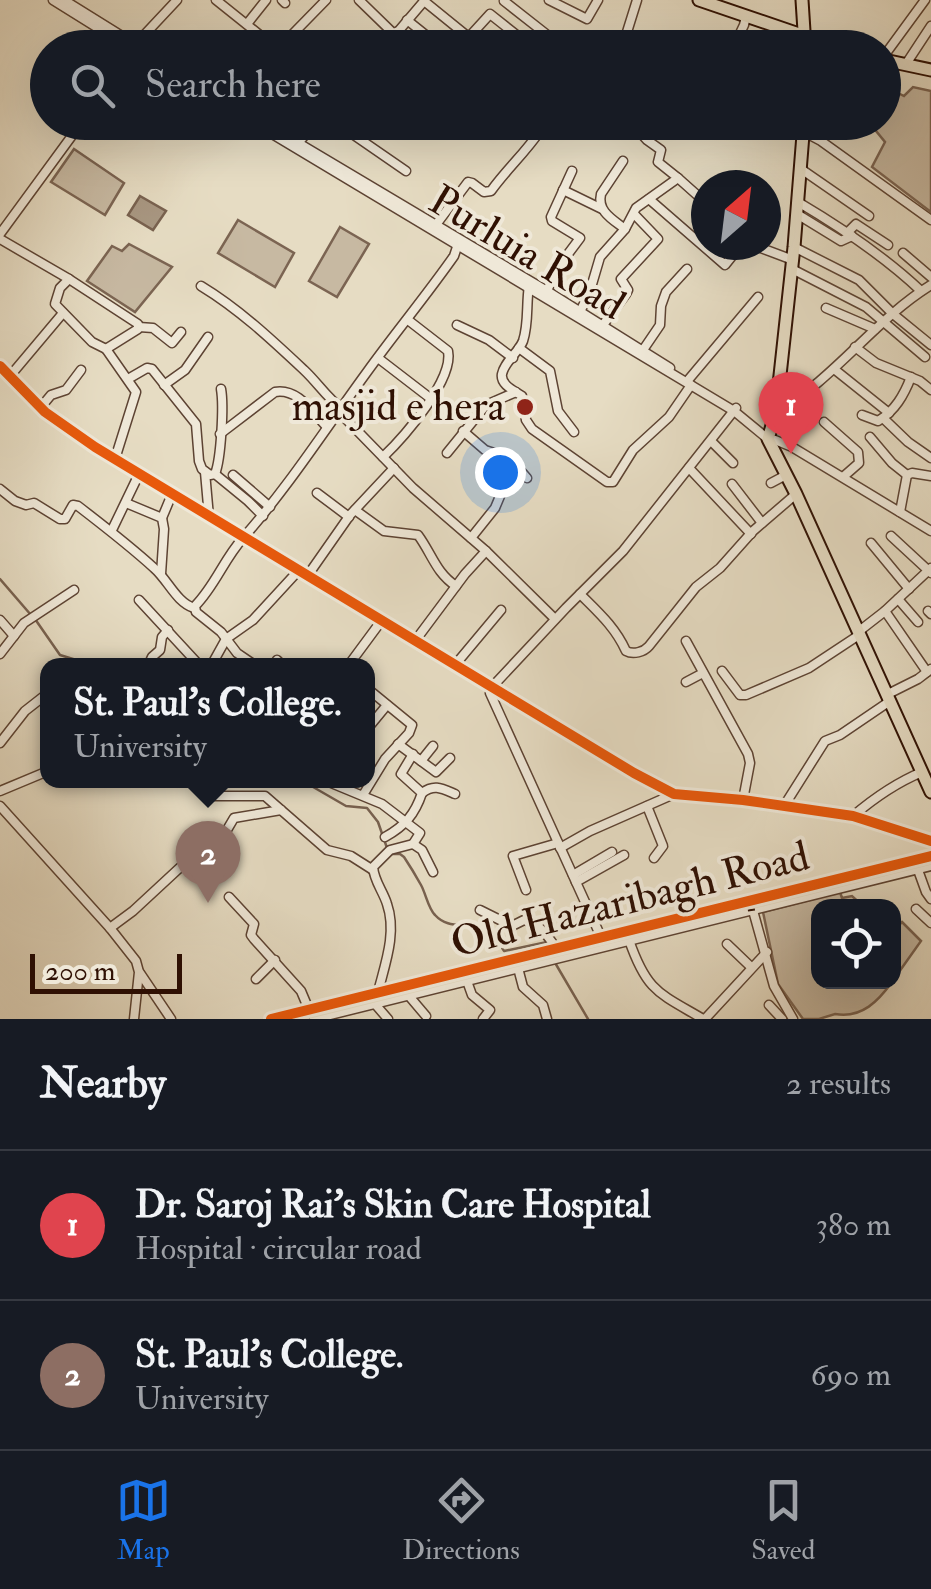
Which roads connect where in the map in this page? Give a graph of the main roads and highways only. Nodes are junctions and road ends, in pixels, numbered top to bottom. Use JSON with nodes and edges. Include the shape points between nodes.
{"nodes":[{"id":1,"x":699,"y":0,"type":"edge"},
{"id":2,"x":802,"y":0,"type":"edge"},
{"id":3,"x":782,"y":30,"type":"edge"},
{"id":4,"x":803,"y":30,"type":"edge"},
{"id":5,"x":901,"y":63,"type":"edge"},
{"id":6,"x":931,"y":70,"type":"edge"},
{"id":7,"x":803,"y":140,"type":"edge"},
{"id":8,"x":771,"y":438,"type":"junction"},
{"id":9,"x":860,"y":632,"type":"junction"},
{"id":10,"x":926,"y":776,"type":"edge"},
{"id":11,"x":931,"y":792,"type":"edge"},
{"id":12,"x":928,"y":863,"type":"edge"},
{"id":13,"x":552,"y":954,"type":"junction"},
{"id":14,"x":311,"y":1017,"type":"edge"},
{"id":15,"x":286,"y":1019,"type":"edge"}],
"edges":[{"from":1,"to":3,"type":"main road"},
{"from":2,"to":4,"type":"main road"},
{"from":5,"to":6,"type":"main road"},
{"from":7,"to":8,"type":"main road"},
{"from":8,"to":9,"type":"main road"},
{"from":8,"to":9,"type":"main road"},
{"from":9,"to":10,"type":"main road"},
{"from":10,"to":11,"type":"main road"},
{"from":12,"to":13,"type":"main road","name":"Old Hazaribagh Road"},
{"from":13,"to":14,"type":"main road","name":"Old Hazaribagh Road"},
{"from":13,"to":15,"type":"main road","name":"Old Hazaribagh Road"}]}
